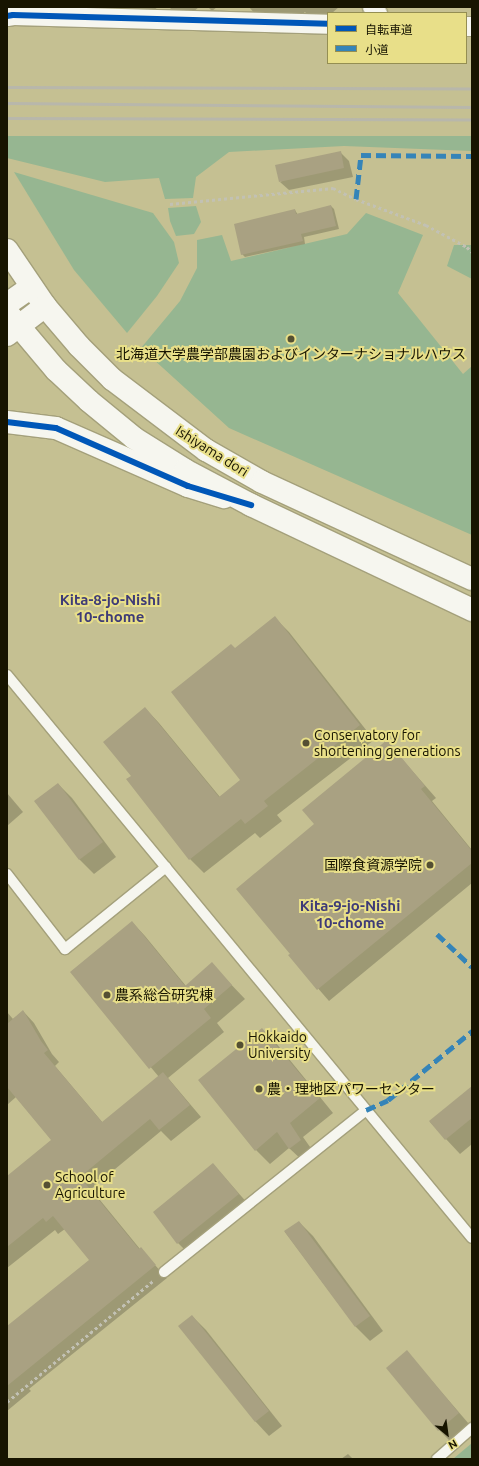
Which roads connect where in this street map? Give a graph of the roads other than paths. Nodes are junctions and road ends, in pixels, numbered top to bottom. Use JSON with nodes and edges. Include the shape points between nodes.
{"nodes":[{"id":1,"x":7,"y":16,"type":"edge"},
{"id":2,"x":327,"y":24,"type":"edge"},
{"id":3,"x":7,"y":250,"type":"edge"},
{"id":4,"x":31,"y":287,"type":"junction"},
{"id":5,"x":7,"y":304,"type":"edge"},
{"id":6,"x":45,"y":306,"type":"junction"},
{"id":7,"x":11,"y":324,"type":"edge"},
{"id":8,"x":7,"y":422,"type":"edge"},
{"id":9,"x":250,"y":505,"type":"junction"},
{"id":10,"x":472,"y":579,"type":"edge"},
{"id":11,"x":472,"y":610,"type":"edge"},
{"id":12,"x":7,"y":675,"type":"edge"},
{"id":13,"x":166,"y":867,"type":"junction"},
{"id":14,"x":7,"y":874,"type":"edge"},
{"id":15,"x":366,"y":1110,"type":"junction"},
{"id":16,"x":472,"y":1238,"type":"edge"},
{"id":17,"x":164,"y":1272,"type":"road end"},
{"id":18,"x":472,"y":1428,"type":"edge"},
{"id":19,"x":438,"y":1459,"type":"edge"}],
"edges":[{"from":1,"to":2,"type":"street"},
{"from":3,"to":4,"type":"main road","name":"Ishiyama dori"},
{"from":4,"to":5,"type":"main road"},
{"from":4,"to":6,"type":"main road","name":"Ishiyama dori"},
{"from":6,"to":7,"type":"main road"},
{"from":6,"to":10,"type":"main road","name":"Ishiyama dori","via":[[112,379],[206,450],[262,482]]},
{"from":7,"to":9,"type":"main road","name":"Ishiyama dori","via":[[89,401],[134,438],[185,470]]},
{"from":8,"to":9,"type":"main road","via":[[56,428],[188,486]]},
{"from":9,"to":11,"type":"main road","name":"Ishiyama dori"},
{"from":12,"to":13,"type":"lane"},
{"from":13,"to":14,"type":"lane","via":[[66,949]]},
{"from":13,"to":15,"type":"lane"},
{"from":15,"to":16,"type":"lane"},
{"from":15,"to":17,"type":"lane"},
{"from":18,"to":19,"type":"lane"}]}
